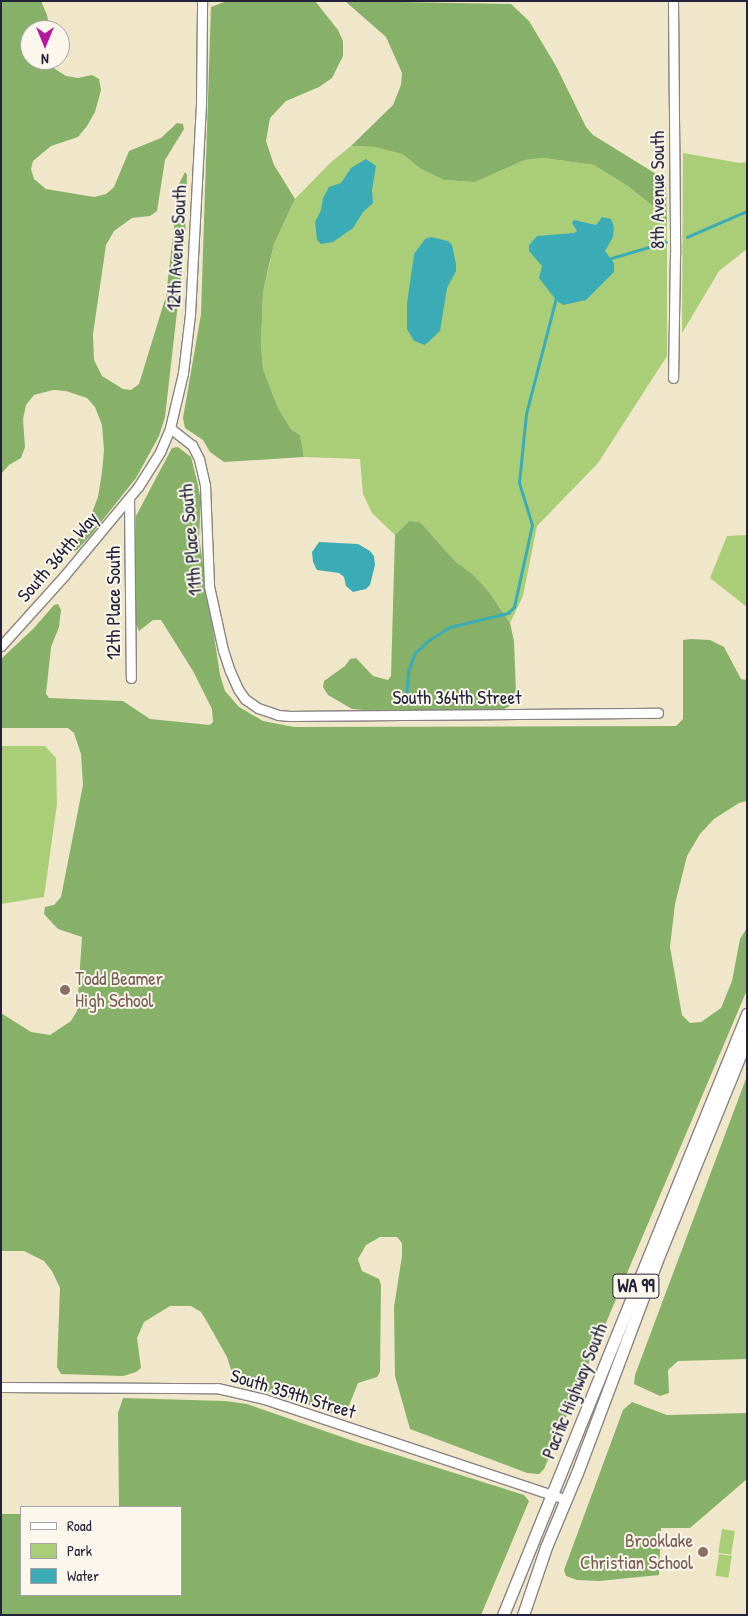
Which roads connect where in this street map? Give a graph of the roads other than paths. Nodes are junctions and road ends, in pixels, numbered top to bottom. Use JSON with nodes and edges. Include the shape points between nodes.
{"nodes":[{"id":1,"x":202,"y":1,"type":"edge"},
{"id":2,"x":673,"y":1,"type":"edge"},
{"id":3,"x":673,"y":378,"type":"dead end"},
{"id":4,"x":170,"y":428,"type":"junction"},
{"id":5,"x":138,"y":487,"type":"joint"},
{"id":6,"x":129,"y":498,"type":"junction"},
{"id":7,"x":1,"y":646,"type":"edge"},
{"id":8,"x":131,"y":678,"type":"dead end"},
{"id":9,"x":258,"y":708,"type":"joint"},
{"id":10,"x":658,"y":713,"type":"dead end"},
{"id":11,"x":747,"y":1014,"type":"edge"},
{"id":12,"x":747,"y":1038,"type":"edge"},
{"id":13,"x":1,"y":1387,"type":"edge"},
{"id":14,"x":551,"y":1494,"type":"junction"},
{"id":15,"x":564,"y":1499,"type":"junction"},
{"id":16,"x":503,"y":1615,"type":"edge"},
{"id":17,"x":523,"y":1615,"type":"edge"}],
"edges":[{"from":1,"to":4,"type":"street","name":"12th Avenue South","via":[[201,105],[190,314],[183,373]]},
{"from":2,"to":3,"type":"street","name":"8th Avenue South"},
{"from":4,"to":5,"type":"street","name":"12th Avenue South","via":[[160,452]]},
{"from":4,"to":9,"type":"street","name":"11th Place South","via":[[192,445],[198,459],[205,485],[209,586],[223,650],[238,689]]},
{"from":5,"to":6,"type":"street","name":"South 364th Way"},
{"from":6,"to":7,"type":"street","name":"South 364th Way"},
{"from":6,"to":8,"type":"street","name":"12th Place South"},
{"from":9,"to":10,"type":"street","name":"South 364th Street","via":[[290,716]]},
{"from":11,"to":14,"type":"main road","name":"Pacific Highway South","number":"WA 99"},
{"from":12,"to":15,"type":"main road","name":"Pacific Highway South","number":"WA 99"},
{"from":13,"to":14,"type":"street","name":"South 359th Street","via":[[217,1388],[264,1399]]},
{"from":14,"to":15,"type":"street","name":"South 359th Street"},
{"from":14,"to":16,"type":"main road","name":"Pacific Highway South","number":"WA 99"},
{"from":15,"to":17,"type":"main road","name":"Pacific Highway South","number":"WA 99"}]}
